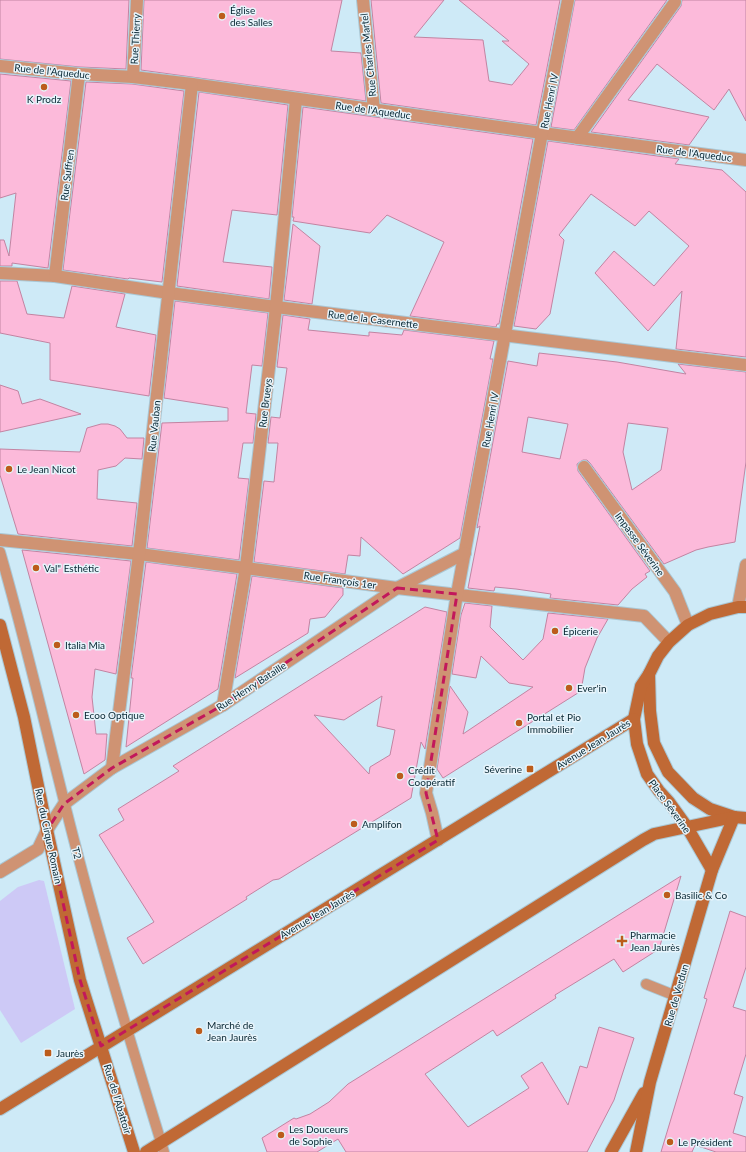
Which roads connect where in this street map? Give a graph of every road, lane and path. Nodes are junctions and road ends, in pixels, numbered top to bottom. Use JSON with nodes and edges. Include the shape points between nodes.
{"nodes":[{"id":1,"x":137,"y":0,"type":"edge"},
{"id":2,"x":363,"y":0,"type":"edge"},
{"id":3,"x":568,"y":0,"type":"edge"},
{"id":4,"x":675,"y":2,"type":"dead end"},
{"id":5,"x":0,"y":66,"type":"edge"},
{"id":6,"x":79,"y":74,"type":"junction"},
{"id":7,"x":133,"y":78,"type":"junction"},
{"id":8,"x":192,"y":84,"type":"junction"},
{"id":9,"x":296,"y":99,"type":"junction"},
{"id":10,"x":374,"y":110,"type":"junction"},
{"id":11,"x":542,"y":133,"type":"junction"},
{"id":12,"x":577,"y":138,"type":"junction"},
{"id":13,"x":746,"y":160,"type":"edge"},
{"id":14,"x":0,"y":273,"type":"edge"},
{"id":15,"x":55,"y":276,"type":"junction"},
{"id":16,"x":168,"y":293,"type":"junction"},
{"id":17,"x":276,"y":307,"type":"junction"},
{"id":18,"x":505,"y":335,"type":"junction"},
{"id":19,"x":746,"y":365,"type":"edge"},
{"id":20,"x":584,"y":467,"type":"dead end"},
{"id":21,"x":0,"y":540,"type":"edge"},
{"id":22,"x":0,"y":552,"type":"edge"},
{"id":23,"x":465,"y":553,"type":"junction"},
{"id":24,"x":139,"y":554,"type":"junction"},
{"id":25,"x":746,"y":565,"type":"edge"},
{"id":26,"x":246,"y":567,"type":"junction"},
{"id":27,"x":397,"y":588,"type":"junction"},
{"id":28,"x":457,"y":594,"type":"junction"},
{"id":29,"x":742,"y":607,"type":"edge"},
{"id":30,"x":0,"y":625,"type":"edge"},
{"id":31,"x":688,"y":625,"type":"junction"},
{"id":32,"x":669,"y":642,"type":"junction"},
{"id":33,"x":649,"y":674,"type":"junction"},
{"id":34,"x":223,"y":705,"type":"junction"},
{"id":35,"x":634,"y":719,"type":"junction"},
{"id":36,"x":112,"y":768,"type":"junction"},
{"id":37,"x":64,"y":804,"type":"junction"},
{"id":38,"x":734,"y":817,"type":"junction"},
{"id":39,"x":746,"y":818,"type":"edge"},
{"id":40,"x":687,"y":827,"type":"junction"},
{"id":41,"x":46,"y":830,"type":"junction"},
{"id":42,"x":438,"y":840,"type":"junction"},
{"id":43,"x":712,"y":870,"type":"junction"},
{"id":44,"x":0,"y":872,"type":"edge"},
{"id":45,"x":646,"y":984,"type":"dead end"},
{"id":46,"x":676,"y":996,"type":"junction"},
{"id":47,"x":127,"y":1030,"type":"junction"},
{"id":48,"x":102,"y":1046,"type":"junction"},
{"id":49,"x":650,"y":1082,"type":"junction"},
{"id":50,"x":0,"y":1109,"type":"edge"},
{"id":51,"x":162,"y":1147,"type":"edge"},
{"id":52,"x":134,"y":1152,"type":"edge"},
{"id":53,"x":146,"y":1152,"type":"edge"},
{"id":54,"x":611,"y":1152,"type":"edge"},
{"id":55,"x":636,"y":1152,"type":"edge"}],
"edges":[{"from":1,"to":7,"type":"street","name":"Rue Thierry"},
{"from":2,"to":10,"type":"street","name":"Rue Charles Martel"},
{"from":3,"to":11,"type":"street","name":"Rue Henri IV"},
{"from":4,"to":12,"type":"street"},
{"from":5,"to":6,"type":"street","name":"Rue de l'Aqueduc"},
{"from":6,"to":7,"type":"street","name":"Rue de l'Aqueduc"},
{"from":6,"to":15,"type":"street","name":"Rue Suffren"},
{"from":7,"to":8,"type":"street","name":"Rue de l'Aqueduc"},
{"from":8,"to":9,"type":"street","name":"Rue de l'Aqueduc"},
{"from":8,"to":16,"type":"street","name":"Rue Vauban"},
{"from":9,"to":10,"type":"street","name":"Rue de l'Aqueduc"},
{"from":9,"to":17,"type":"street","name":"Rue Brueys"},
{"from":10,"to":11,"type":"street","name":"Rue de l'Aqueduc"},
{"from":11,"to":12,"type":"street","name":"Rue de l'Aqueduc"},
{"from":11,"to":18,"type":"street","name":"Rue Henri IV"},
{"from":12,"to":13,"type":"street","name":"Rue de l'Aqueduc"},
{"from":14,"to":15,"type":"street","name":"Rue de la Casernette"},
{"from":15,"to":16,"type":"street","name":"Rue de la Casernette"},
{"from":16,"to":17,"type":"street","name":"Rue de la Casernette"},
{"from":16,"to":24,"type":"street","name":"Rue Vauban"},
{"from":17,"to":18,"type":"street","name":"Rue de la Casernette"},
{"from":17,"to":26,"type":"street","name":"Rue Brueys"},
{"from":18,"to":19,"type":"street","name":"Rue de la Casernette"},
{"from":18,"to":23,"type":"street","name":"Rue Henri IV"},
{"from":20,"to":31,"type":"street","name":"Impasse Séverine","via":[[674,592]]},
{"from":21,"to":24,"type":"street","name":"Rue François 1er"},
{"from":22,"to":37,"type":"lane","name":"T2","via":[[40,701]]},
{"from":23,"to":27,"type":"street","name":"Rue Henry Bataille"},
{"from":23,"to":28,"type":"street","name":"Rue Henri IV"},
{"from":24,"to":26,"type":"street","name":"Rue François 1er"},
{"from":24,"to":36,"type":"street","name":"Rue Vauban"},
{"from":25,"to":29,"type":"street"},
{"from":26,"to":27,"type":"street","name":"Rue François 1er"},
{"from":26,"to":34,"type":"street","name":"Rue Brueys"},
{"from":27,"to":28,"type":"street","name":"Rue François 1er"},
{"from":27,"to":34,"type":"street","name":"Rue Henry Bataille"},
{"from":28,"to":32,"type":"street","name":"Rue François 1er","via":[[644,616]]},
{"from":28,"to":42,"type":"street","name":"Rue Henri IV","via":[[426,793]]},
{"from":29,"to":31,"type":"main road","name":"Place Séverine","via":[[710,614]]},
{"from":30,"to":41,"type":"main road","name":"Rue du Cirque Romain","via":[[24,717]]},
{"from":31,"to":32,"type":"main road","name":"Place Séverine"},
{"from":32,"to":33,"type":"main road","name":"Place Séverine"},
{"from":33,"to":35,"type":"main road","name":"Place Séverine","via":[[641,686]]},
{"from":33,"to":38,"type":"main road","via":[[654,743],[668,772],[693,798]]},
{"from":34,"to":36,"type":"street","name":"Rue Henry Bataille"},
{"from":35,"to":40,"type":"main road","name":"Place Séverine","via":[[637,744],[647,774]]},
{"from":35,"to":42,"type":"main road","name":"Avenue Jean Jaurès"},
{"from":36,"to":37,"type":"street","name":"Rue Henry Bataille"},
{"from":37,"to":41,"type":"street","name":"Rue Henry Bataille"},
{"from":37,"to":47,"type":"lane","name":"T2"},
{"from":38,"to":39,"type":"main road"},
{"from":38,"to":40,"type":"main road"},
{"from":38,"to":43,"type":"main road","name":"Rue de Verdun"},
{"from":40,"to":43,"type":"main road","name":"Place Séverine"},
{"from":40,"to":51,"type":"main road","via":[[654,834],[634,845]]},
{"from":41,"to":44,"type":"street","name":"Rue Henry Bataille","via":[[38,849]]},
{"from":41,"to":48,"type":"main road","name":"Rue du Cirque Romain","via":[[80,980]]},
{"from":42,"to":47,"type":"main road","name":"Avenue Jean Jaurès"},
{"from":43,"to":46,"type":"main road","name":"Rue de Verdun"},
{"from":45,"to":46,"type":"lane"},
{"from":46,"to":49,"type":"main road","name":"Rue de Verdun"},
{"from":47,"to":48,"type":"main road","name":"Avenue Jean Jaurès"},
{"from":47,"to":51,"type":"lane","name":"T2"},
{"from":48,"to":50,"type":"main road","name":"Avenue Jean Jaurès"},
{"from":48,"to":52,"type":"main road","name":"Rue de l'Abattoir"},
{"from":49,"to":54,"type":"main road","name":"Rue de Verdun"},
{"from":49,"to":55,"type":"main road","name":"Rue de Verdun"},
{"from":51,"to":53,"type":"main road"}]}
